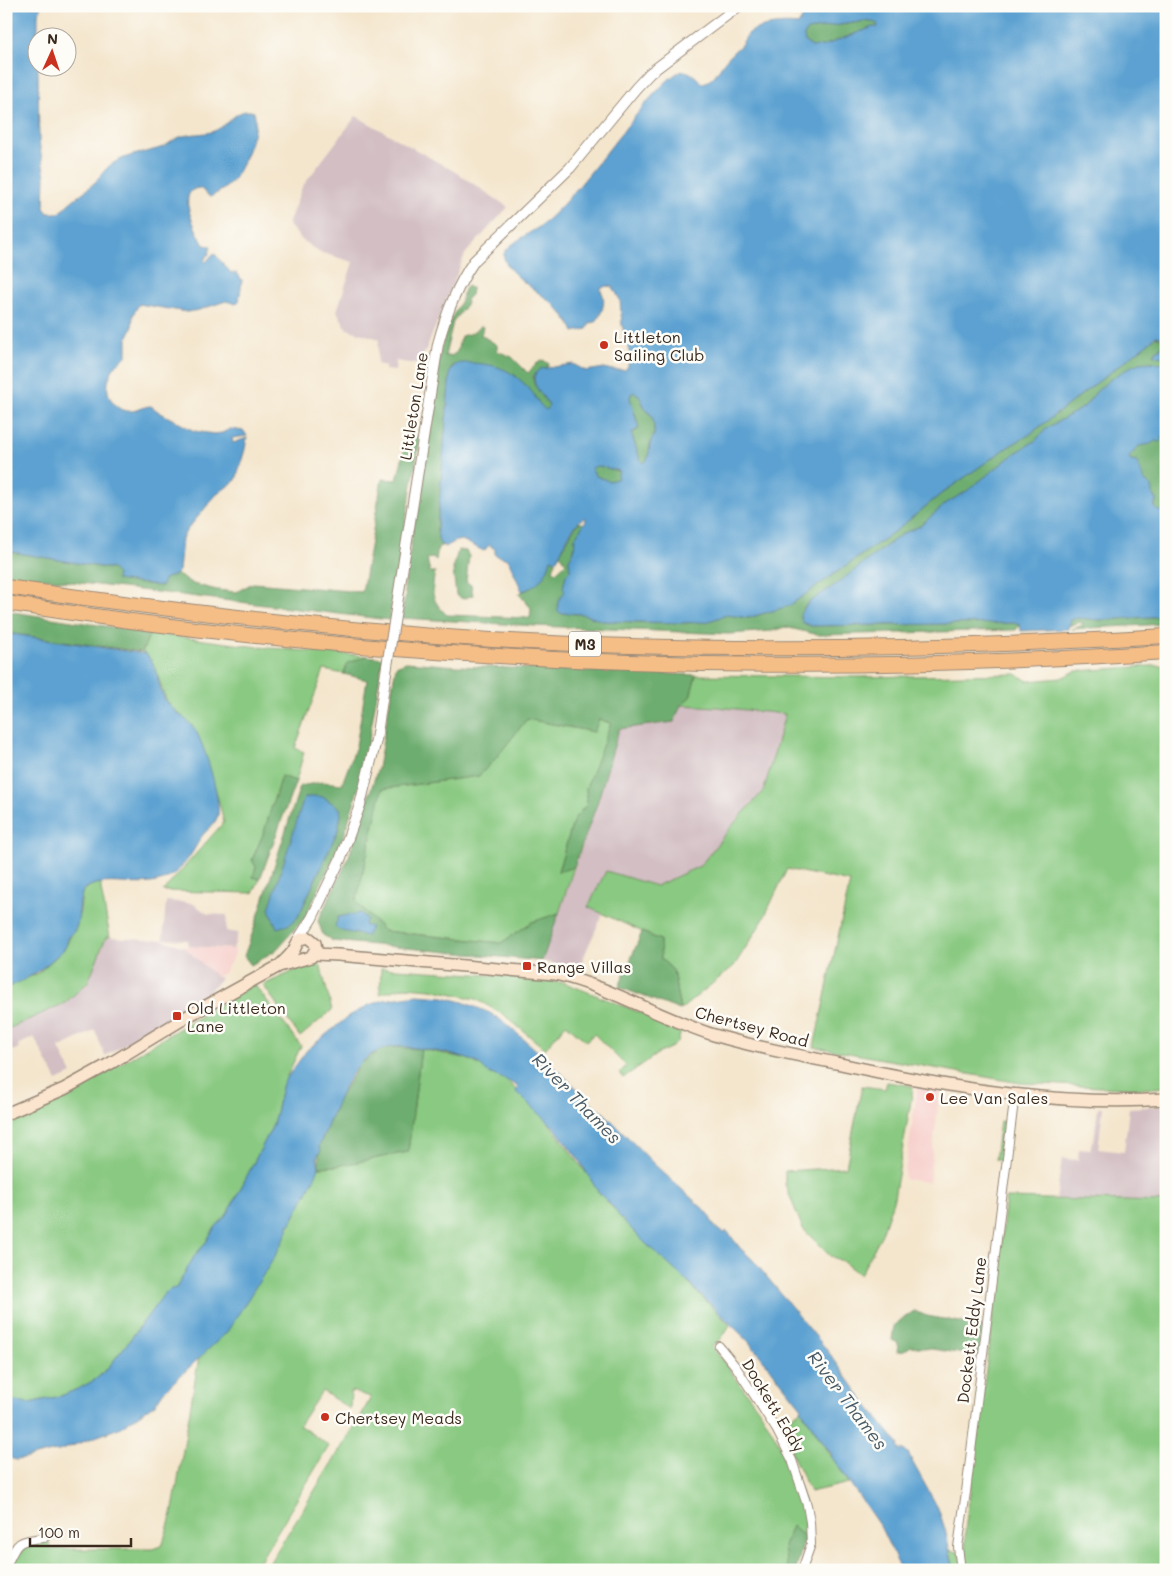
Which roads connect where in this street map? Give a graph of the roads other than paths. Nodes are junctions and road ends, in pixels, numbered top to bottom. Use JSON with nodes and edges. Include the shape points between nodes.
{"nodes":[{"id":1,"x":739,"y":6,"type":"edge"},
{"id":2,"x":6,"y":587,"type":"edge"},
{"id":3,"x":6,"y":603,"type":"edge"},
{"id":4,"x":1166,"y":636,"type":"edge"},
{"id":5,"x":1166,"y":652,"type":"edge"},
{"id":6,"x":312,"y":918,"type":"junction"},
{"id":7,"x":296,"y":944,"type":"junction"},
{"id":8,"x":311,"y":950,"type":"junction"},
{"id":9,"x":278,"y":966,"type":"junction"},
{"id":10,"x":1015,"y":1093,"type":"junction"},
{"id":11,"x":1166,"y":1099,"type":"edge"},
{"id":12,"x":6,"y":1114,"type":"edge"},
{"id":13,"x":719,"y":1346,"type":"dead end"},
{"id":14,"x":44,"y":1538,"type":"dead end"},
{"id":15,"x":6,"y":1567,"type":"edge"},
{"id":16,"x":802,"y":1570,"type":"edge"},
{"id":17,"x":961,"y":1570,"type":"edge"}],
"edges":[{"from":1,"to":6,"type":"street","name":"Littleton Lane","bridge":true,"via":[[650,74],[570,168],[474,261],[462,278],[445,317],[438,344],[376,740],[344,852]]},
{"from":2,"to":4,"type":"highway","number":"M3","via":[[282,622],[617,646],[860,649]]},
{"from":3,"to":5,"type":"highway","number":"M3","via":[[248,634],[407,649],[574,658],[791,664],[1037,660]]},
{"from":6,"to":7,"type":"street","name":"Littleton Lane"},
{"from":6,"to":8,"type":"street"},
{"from":7,"to":8,"type":"main road","via":[[296,954]]},
{"from":7,"to":8,"type":"main road","via":[[305,937]]},
{"from":7,"to":9,"type":"main road"},
{"from":8,"to":9,"type":"main road"},
{"from":8,"to":10,"type":"main road","name":"Chertsey Road","via":[[555,974],[611,992],[688,1026],[747,1044],[916,1079]]},
{"from":9,"to":12,"type":"main road","via":[[111,1064]]},
{"from":10,"to":11,"type":"main road","name":"Chertsey Road","via":[[1124,1101]]},
{"from":10,"to":17,"type":"street","name":"Dockett Eddy Lane","via":[[958,1547]]},
{"from":13,"to":16,"type":"street","name":"Dockett Eddy","via":[[776,1429],[792,1460],[808,1505],[810,1522],[811,1544]]},
{"from":14,"to":15,"type":"street","via":[[22,1541],[15,1547]]}]}
